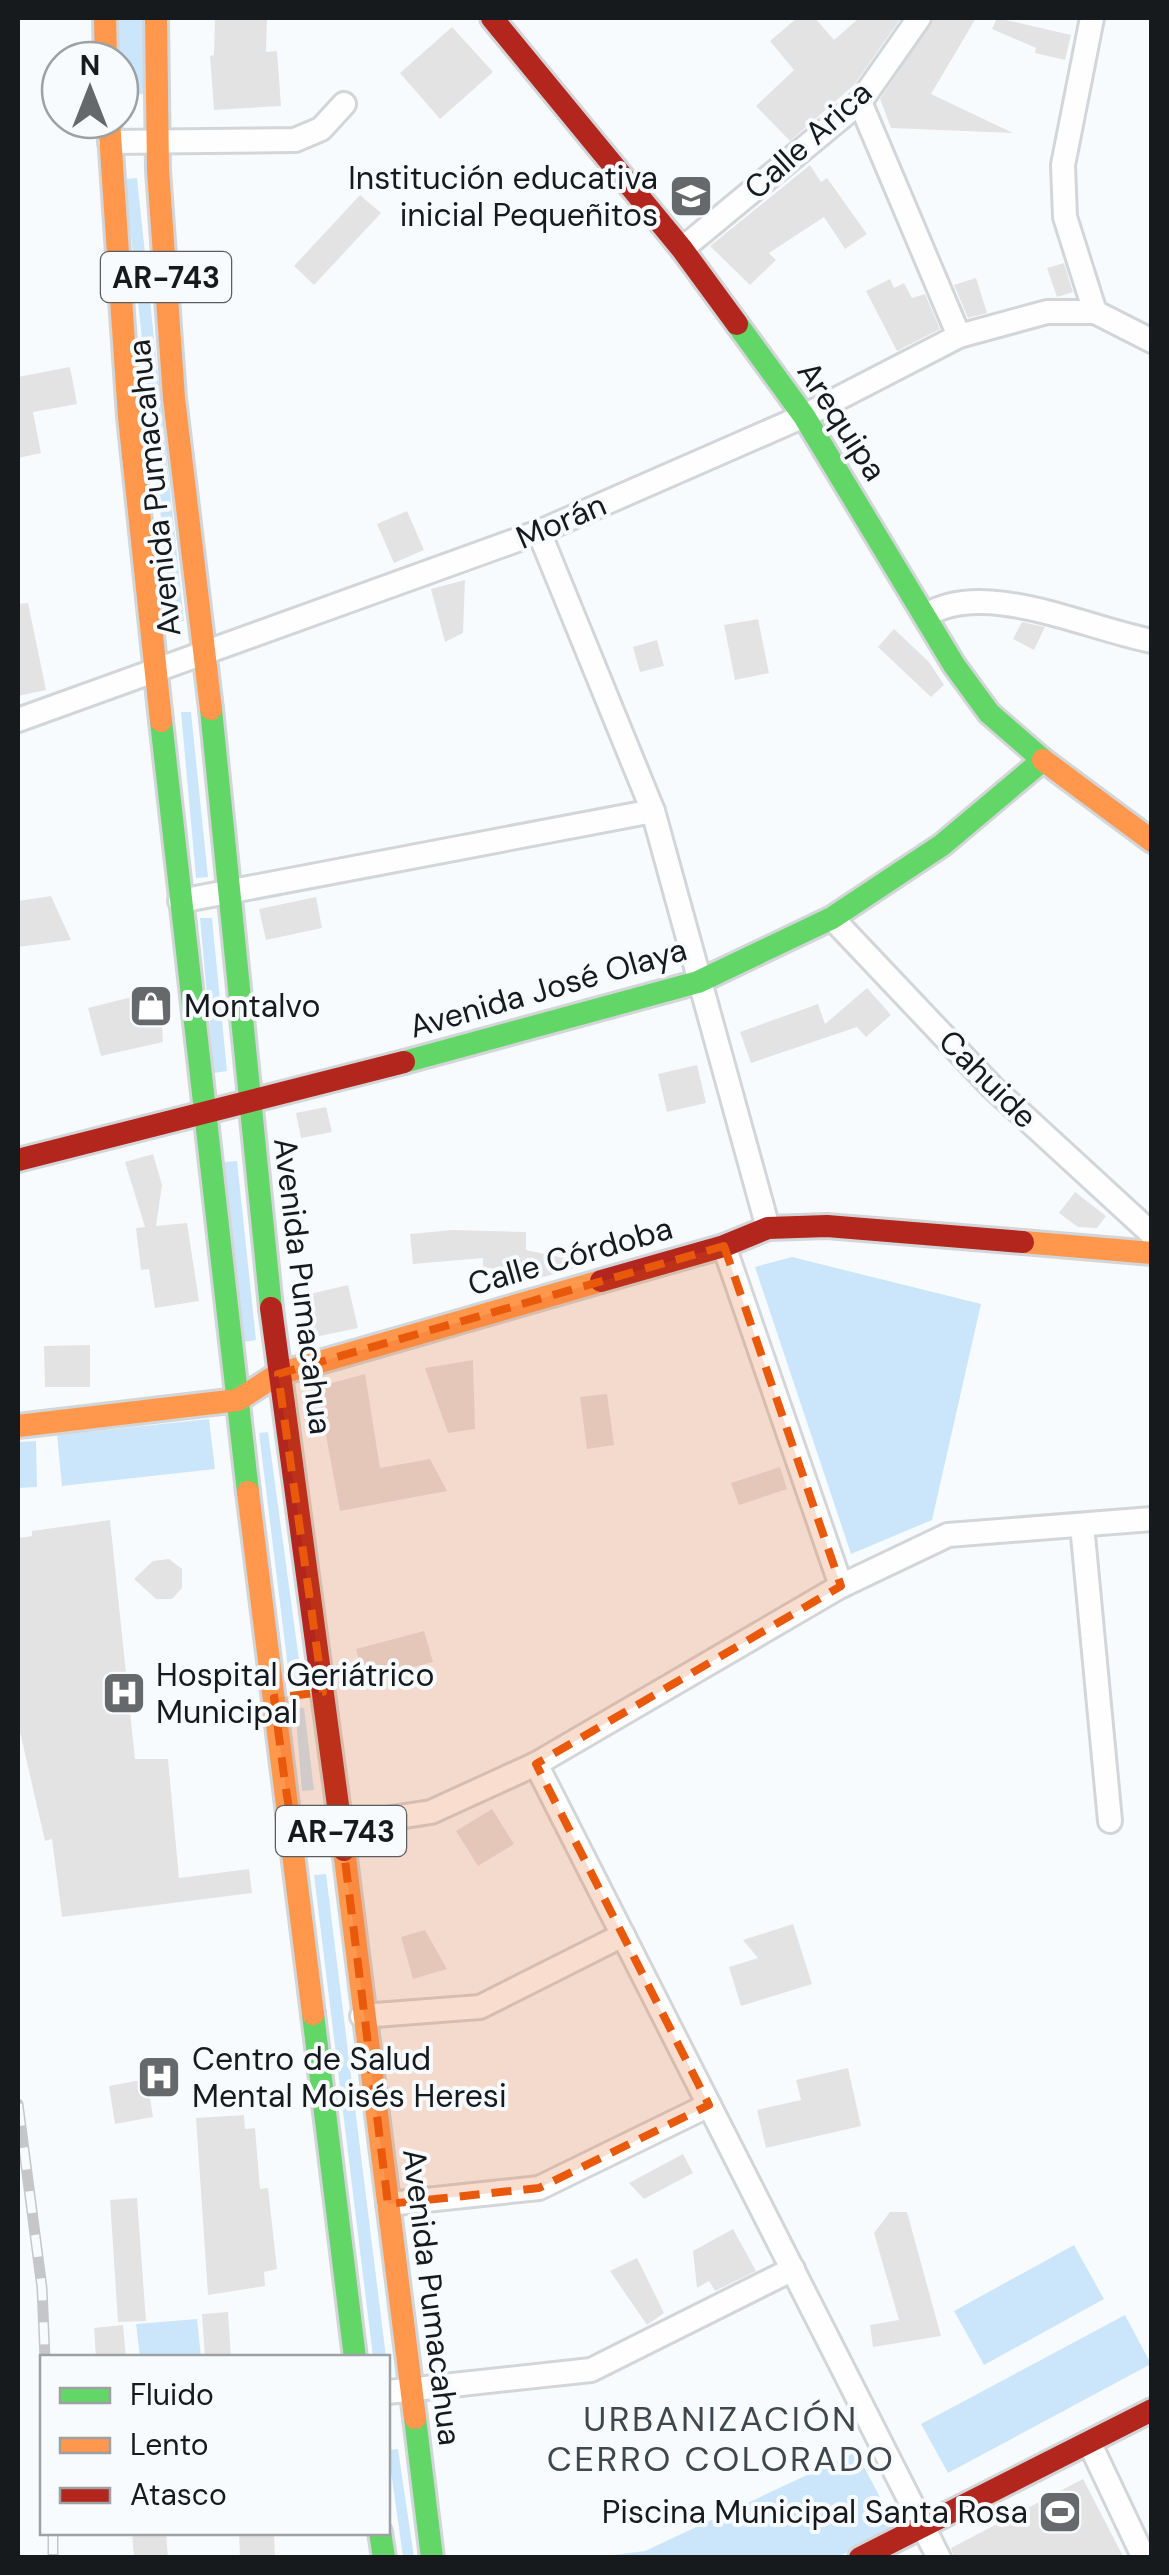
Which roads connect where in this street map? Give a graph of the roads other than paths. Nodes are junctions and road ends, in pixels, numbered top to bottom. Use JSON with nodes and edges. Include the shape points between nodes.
{"nodes":[{"id":1,"x":156,"y":18,"type":"edge"},
{"id":2,"x":492,"y":18,"type":"edge"},
{"id":3,"x":919,"y":18,"type":"edge"},
{"id":4,"x":1092,"y":18,"type":"edge"},
{"id":5,"x":860,"y":102,"type":"junction"},
{"id":6,"x":344,"y":104,"type":"dead end"},
{"id":7,"x":140,"y":138,"type":"edge"},
{"id":8,"x":111,"y":140,"type":"edge"},
{"id":9,"x":157,"y":142,"type":"junction"},
{"id":10,"x":682,"y":249,"type":"junction"},
{"id":11,"x":1095,"y":312,"type":"junction"},
{"id":12,"x":959,"y":336,"type":"junction"},
{"id":13,"x":1152,"y":341,"type":"edge"},
{"id":14,"x":804,"y":416,"type":"junction"},
{"id":15,"x":539,"y":532,"type":"junction"},
{"id":16,"x":924,"y":616,"type":"junction"},
{"id":17,"x":1152,"y":641,"type":"edge"},
{"id":18,"x":204,"y":654,"type":"junction"},
{"id":19,"x":158,"y":669,"type":"junction"},
{"id":20,"x":18,"y":720,"type":"edge"},
{"id":21,"x":1042,"y":760,"type":"junction"},
{"id":22,"x":653,"y":811,"type":"junction"},
{"id":23,"x":1152,"y":841,"type":"edge"},
{"id":24,"x":228,"y":893,"type":"junction"},
{"id":25,"x":180,"y":902,"type":"junction"},
{"id":26,"x":832,"y":918,"type":"junction"},
{"id":27,"x":698,"y":982,"type":"junction"},
{"id":28,"x":248,"y":1104,"type":"junction"},
{"id":29,"x":203,"y":1115,"type":"junction"},
{"id":30,"x":18,"y":1160,"type":"edge"},
{"id":31,"x":768,"y":1228,"type":"junction"},
{"id":32,"x":1152,"y":1234,"type":"edge"},
{"id":33,"x":724,"y":1246,"type":"junction"},
{"id":34,"x":1152,"y":1253,"type":"edge"},
{"id":35,"x":278,"y":1374,"type":"junction"},
{"id":36,"x":238,"y":1400,"type":"junction"},
{"id":37,"x":18,"y":1426,"type":"edge"},
{"id":38,"x":1152,"y":1519,"type":"edge"},
{"id":39,"x":1082,"y":1525,"type":"junction"},
{"id":40,"x":841,"y":1586,"type":"junction"},
{"id":41,"x":298,"y":1695,"type":"junction"},
{"id":42,"x":536,"y":1764,"type":"junction"},
{"id":43,"x":1110,"y":1821,"type":"dead end"},
{"id":44,"x":341,"y":1828,"type":"junction"},
{"id":45,"x":293,"y":1833,"type":"junction"},
{"id":46,"x":623,"y":1935,"type":"junction"},
{"id":47,"x":362,"y":2016,"type":"junction"},
{"id":48,"x":709,"y":2105,"type":"junction"},
{"id":49,"x":388,"y":2204,"type":"junction"},
{"id":50,"x":793,"y":2269,"type":"junction"},
{"id":51,"x":355,"y":2355,"type":"edge"},
{"id":52,"x":399,"y":2391,"type":"edge"},
{"id":53,"x":1152,"y":2410,"type":"edge"},
{"id":54,"x":1089,"y":2442,"type":"junction"},
{"id":55,"x":923,"y":2526,"type":"junction"},
{"id":56,"x":432,"y":2558,"type":"edge"},
{"id":57,"x":860,"y":2558,"type":"edge"},
{"id":58,"x":939,"y":2558,"type":"edge"},
{"id":59,"x":1144,"y":2558,"type":"edge"}],
"edges":[{"from":1,"to":9,"type":"main road","name":"Avenida Pumacahua","number":"AR-743"},
{"from":2,"to":10,"type":"main road","name":"Arequipa"},
{"from":3,"to":5,"type":"street","name":"Calle Arica"},
{"from":4,"to":11,"type":"street","via":[[1063,165],[1066,217]]},
{"from":5,"to":10,"type":"street","name":"Calle Arica"},
{"from":5,"to":12,"type":"street"},
{"from":6,"to":9,"type":"street","via":[[321,130],[296,140]]},
{"from":7,"to":9,"type":"street"},
{"from":8,"to":19,"type":"main road","name":"Avenida Pumacahua","number":"AR-743","via":[[129,417]]},
{"from":9,"to":18,"type":"main road","name":"Avenida Pumacahua","number":"AR-743","via":[[174,398]]},
{"from":10,"to":14,"type":"main road","name":"Arequipa"},
{"from":11,"to":12,"type":"street","name":"Morán","via":[[1047,312]]},
{"from":11,"to":13,"type":"street"},
{"from":12,"to":14,"type":"street","name":"Morán"},
{"from":14,"to":15,"type":"street","name":"Morán"},
{"from":14,"to":16,"type":"main road","name":"Arequipa"},
{"from":15,"to":18,"type":"street","name":"Morán"},
{"from":15,"to":22,"type":"street"},
{"from":16,"to":17,"type":"street","via":[[946,602],[988,598]]},
{"from":16,"to":21,"type":"main road","name":"Arequipa","via":[[989,713]]},
{"from":18,"to":19,"type":"street","name":"Morán"},
{"from":18,"to":24,"type":"main road","name":"Avenida Pumacahua","number":"AR-743"},
{"from":19,"to":20,"type":"street","name":"Morán"},
{"from":19,"to":25,"type":"main road","name":"Avenida Pumacahua","number":"AR-743"},
{"from":21,"to":23,"type":"main road","name":"Arequipa"},
{"from":21,"to":26,"type":"main road","name":"Avenida José Olaya","via":[[942,845]]},
{"from":22,"to":24,"type":"street"},
{"from":22,"to":27,"type":"street"},
{"from":24,"to":25,"type":"street"},
{"from":24,"to":28,"type":"main road","name":"Avenida Pumacahua","number":"AR-743"},
{"from":25,"to":29,"type":"main road","name":"Avenida Pumacahua","number":"AR-743"},
{"from":26,"to":27,"type":"main road","name":"Avenida José Olaya"},
{"from":26,"to":32,"type":"street","name":"Cahuide","via":[[992,1087]]},
{"from":27,"to":28,"type":"main road","name":"Avenida José Olaya"},
{"from":27,"to":31,"type":"street"},
{"from":28,"to":29,"type":"main road","name":"Avenida José Olaya"},
{"from":28,"to":35,"type":"main road","name":"Avenida Pumacahua","number":"AR-743"},
{"from":29,"to":30,"type":"main road","name":"Avenida José Olaya"},
{"from":29,"to":36,"type":"main road","name":"Avenida Pumacahua","number":"AR-743"},
{"from":31,"to":33,"type":"main road","name":"Calle Córdoba"},
{"from":31,"to":34,"type":"main road","name":"Calle Córdoba","via":[[828,1226]]},
{"from":33,"to":35,"type":"main road","name":"Calle Córdoba"},
{"from":33,"to":40,"type":"street"},
{"from":35,"to":36,"type":"main road","name":"Calle Córdoba"},
{"from":35,"to":41,"type":"main road","name":"Avenida Pumacahua","number":"AR-743"},
{"from":36,"to":37,"type":"main road","name":"Calle Córdoba"},
{"from":36,"to":41,"type":"main road","name":"Avenida Pumacahua","number":"AR-743"},
{"from":38,"to":39,"type":"street"},
{"from":39,"to":40,"type":"street","via":[[948,1535]]},
{"from":39,"to":43,"type":"street"},
{"from":40,"to":42,"type":"street"},
{"from":41,"to":44,"type":"main road","name":"Avenida Pumacahua","number":"AR-743"},
{"from":41,"to":45,"type":"main road","name":"Avenida Pumacahua","number":"AR-743"},
{"from":42,"to":44,"type":"street","via":[[431,1812]]},
{"from":42,"to":46,"type":"street"},
{"from":44,"to":45,"type":"street"},
{"from":44,"to":47,"type":"main road","name":"Avenida Pumacahua","number":"AR-743"},
{"from":45,"to":51,"type":"main road","name":"Avenida Pumacahua","number":"AR-743"},
{"from":46,"to":47,"type":"street","via":[[480,2007]]},
{"from":46,"to":48,"type":"street"},
{"from":47,"to":49,"type":"main road","name":"Avenida Pumacahua","number":"AR-743"},
{"from":48,"to":49,"type":"street","via":[[539,2188]]},
{"from":48,"to":50,"type":"street"},
{"from":49,"to":52,"type":"main road","name":"Avenida Pumacahua","number":"AR-743"},
{"from":50,"to":52,"type":"street","via":[[591,2370]]},
{"from":50,"to":55,"type":"street"},
{"from":52,"to":56,"type":"main road","name":"Avenida Pumacahua","number":"AR-743"},
{"from":53,"to":54,"type":"main road"},
{"from":54,"to":55,"type":"main road"},
{"from":54,"to":59,"type":"street"},
{"from":55,"to":57,"type":"main road"},
{"from":55,"to":58,"type":"street"}]}
